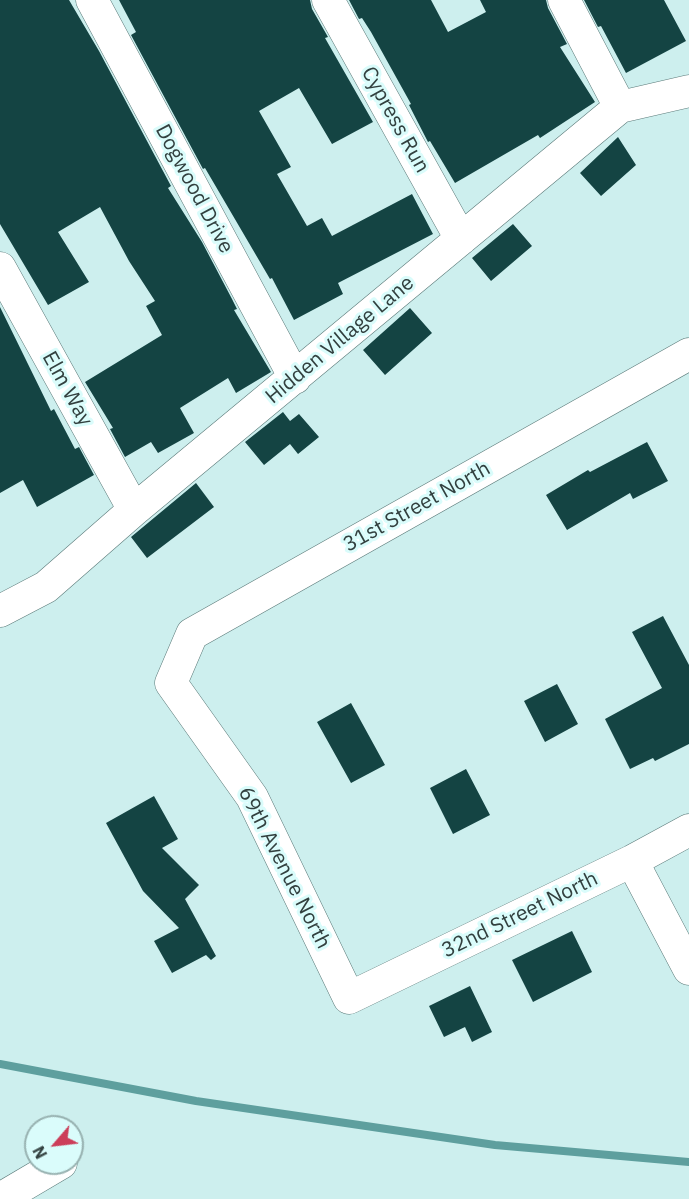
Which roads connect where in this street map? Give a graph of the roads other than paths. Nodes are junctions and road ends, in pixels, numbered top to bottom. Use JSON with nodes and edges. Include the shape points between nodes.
{"nodes":[{"id":1,"x":92,"y":0,"type":"edge"},
{"id":2,"x":328,"y":0,"type":"edge"},
{"id":3,"x":564,"y":0,"type":"edge"},
{"id":4,"x":689,"y":91,"type":"edge"},
{"id":5,"x":621,"y":107,"type":"junction"},
{"id":6,"x":461,"y":239,"type":"junction"},
{"id":7,"x":0,"y":268,"type":"edge"},
{"id":8,"x":689,"y":354,"type":"edge"},
{"id":9,"x":295,"y":378,"type":"junction"},
{"id":10,"x":134,"y":510,"type":"junction"},
{"id":11,"x":0,"y":611,"type":"edge"},
{"id":12,"x":171,"y":683,"type":"joint"},
{"id":13,"x":689,"y":830,"type":"edge"},
{"id":14,"x":632,"y":861,"type":"junction"},
{"id":15,"x":689,"y":969,"type":"edge"},
{"id":16,"x":349,"y":998,"type":"joint"},
{"id":17,"x":40,"y":1175,"type":"edge"},
{"id":18,"x":0,"y":1199,"type":"edge"}],
"edges":[{"from":1,"to":9,"type":"street","name":"Dogwood Drive"},
{"from":2,"to":6,"type":"street","name":"Cypress Run"},
{"from":3,"to":5,"type":"street"},
{"from":4,"to":5,"type":"street","name":"Hidden Village Lane"},
{"from":5,"to":6,"type":"street","name":"Hidden Village Lane"},
{"from":6,"to":9,"type":"street","name":"Hidden Village Lane"},
{"from":7,"to":10,"type":"street","name":"Elm Way"},
{"from":8,"to":12,"type":"street","name":"31st Street North","via":[[192,634]]},
{"from":9,"to":10,"type":"street","name":"Hidden Village Lane"},
{"from":10,"to":11,"type":"street","name":"Hidden Village Lane","via":[[46,587]]},
{"from":12,"to":16,"type":"street","name":"69th Avenue North","via":[[252,797]]},
{"from":13,"to":14,"type":"street","name":"32nd Street North"},
{"from":14,"to":15,"type":"street"},
{"from":14,"to":16,"type":"street","name":"32nd Street North"},
{"from":17,"to":18,"type":"street"}]}
